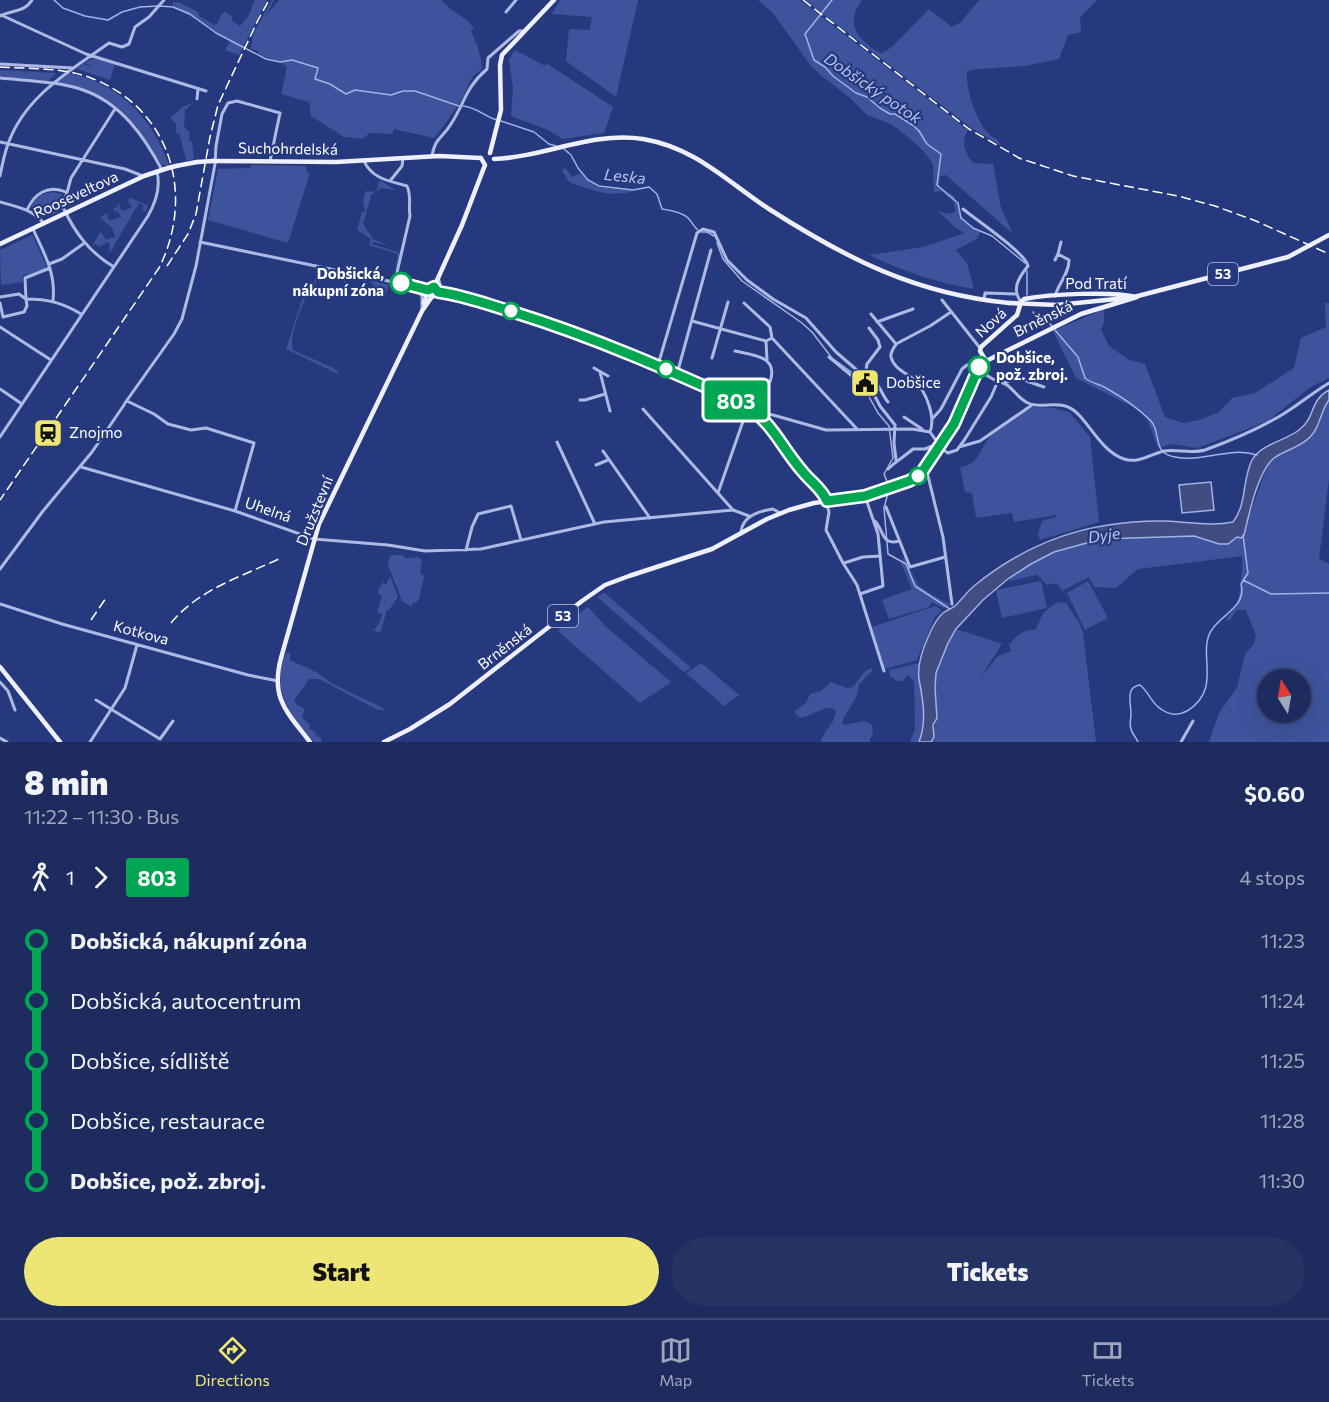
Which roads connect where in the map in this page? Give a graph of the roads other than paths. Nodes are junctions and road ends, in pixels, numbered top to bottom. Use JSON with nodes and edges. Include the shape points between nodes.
{"nodes":[{"id":1,"x":32,"y":0,"type":"edge"},
{"id":2,"x":164,"y":0,"type":"edge"},
{"id":3,"x":516,"y":0,"type":"edge"},
{"id":4,"x":554,"y":0,"type":"edge"},
{"id":5,"x":506,"y":12,"type":"dead end"},
{"id":6,"x":1,"y":16,"type":"edge"},
{"id":7,"x":525,"y":31,"type":"junction"},
{"id":8,"x":93,"y":55,"type":"junction"},
{"id":9,"x":0,"y":64,"type":"edge"},
{"id":10,"x":72,"y":68,"type":"junction"},
{"id":11,"x":0,"y":78,"type":"edge"},
{"id":12,"x":51,"y":84,"type":"junction"},
{"id":13,"x":198,"y":89,"type":"junction"},
{"id":14,"x":206,"y":91,"type":"dead end"},
{"id":15,"x":197,"y":99,"type":"dead end"},
{"id":16,"x":115,"y":108,"type":"junction"},
{"id":17,"x":0,"y":142,"type":"edge"},
{"id":18,"x":8,"y":144,"type":"junction"},
{"id":19,"x":490,"y":153,"type":"junction"},
{"id":20,"x":432,"y":156,"type":"junction"},
{"id":21,"x":403,"y":158,"type":"junction"},
{"id":22,"x":481,"y":158,"type":"junction"},
{"id":23,"x":494,"y":159,"type":"junction"},
{"id":24,"x":82,"y":160,"type":"junction"},
{"id":25,"x":214,"y":161,"type":"junction"},
{"id":26,"x":270,"y":161,"type":"junction"},
{"id":27,"x":364,"y":161,"type":"junction"},
{"id":28,"x":485,"y":165,"type":"junction"},
{"id":29,"x":176,"y":166,"type":"joint"},
{"id":30,"x":132,"y":171,"type":"junction"},
{"id":31,"x":159,"y":171,"type":"junction"},
{"id":32,"x":144,"y":176,"type":"junction"},
{"id":33,"x":0,"y":177,"type":"edge"},
{"id":34,"x":136,"y":180,"type":"junction"},
{"id":35,"x":390,"y":181,"type":"junction"},
{"id":36,"x":66,"y":192,"type":"junction"},
{"id":37,"x":0,"y":202,"type":"edge"},
{"id":38,"x":963,"y":209,"type":"dead end"},
{"id":39,"x":27,"y":210,"type":"junction"},
{"id":40,"x":66,"y":213,"type":"junction"},
{"id":41,"x":44,"y":224,"type":"junction"},
{"id":42,"x":33,"y":228,"type":"junction"},
{"id":43,"x":1329,"y":235,"type":"edge"},
{"id":44,"x":200,"y":242,"type":"junction"},
{"id":45,"x":1061,"y":242,"type":"dead end"},
{"id":46,"x":83,"y":243,"type":"junction"},
{"id":47,"x":0,"y":244,"type":"edge"},
{"id":48,"x":711,"y":250,"type":"dead end"},
{"id":49,"x":1058,"y":254,"type":"junction"},
{"id":50,"x":1055,"y":260,"type":"dead end"},
{"id":51,"x":49,"y":266,"type":"junction"},
{"id":52,"x":114,"y":267,"type":"junction"},
{"id":53,"x":438,"y":276,"type":"junction"},
{"id":54,"x":395,"y":281,"type":"junction"},
{"id":55,"x":415,"y":286,"type":"junction"},
{"id":56,"x":432,"y":291,"type":"junction"},
{"id":57,"x":447,"y":293,"type":"junction"},
{"id":58,"x":1016,"y":294,"type":"junction"},
{"id":59,"x":1053,"y":296,"type":"junction"},
{"id":60,"x":0,"y":297,"type":"edge"},
{"id":61,"x":1137,"y":297,"type":"junction"},
{"id":62,"x":26,"y":299,"type":"junction"},
{"id":63,"x":1120,"y":299,"type":"junction"},
{"id":64,"x":54,"y":300,"type":"junction"},
{"id":65,"x":942,"y":300,"type":"dead end"},
{"id":66,"x":984,"y":300,"type":"junction"},
{"id":67,"x":728,"y":302,"type":"dead end"},
{"id":68,"x":1021,"y":302,"type":"junction"},
{"id":69,"x":0,"y":303,"type":"edge"},
{"id":70,"x":744,"y":303,"type":"dead end"},
{"id":71,"x":1104,"y":306,"type":"junction"},
{"id":72,"x":913,"y":309,"type":"dead end"},
{"id":73,"x":422,"y":311,"type":"junction"},
{"id":74,"x":951,"y":312,"type":"junction"},
{"id":75,"x":81,"y":314,"type":"junction"},
{"id":76,"x":871,"y":314,"type":"dead end"},
{"id":77,"x":3,"y":317,"type":"junction"},
{"id":78,"x":692,"y":321,"type":"junction"},
{"id":79,"x":0,"y":322,"type":"edge"},
{"id":80,"x":877,"y":322,"type":"junction"},
{"id":81,"x":0,"y":327,"type":"edge"},
{"id":82,"x":869,"y":328,"type":"dead end"},
{"id":83,"x":721,"y":329,"type":"junction"},
{"id":84,"x":772,"y":338,"type":"junction"},
{"id":85,"x":766,"y":341,"type":"junction"},
{"id":86,"x":896,"y":344,"type":"junction"},
{"id":87,"x":980,"y":348,"type":"junction"},
{"id":88,"x":735,"y":351,"type":"dead end"},
{"id":89,"x":766,"y":353,"type":"junction"},
{"id":90,"x":760,"y":356,"type":"junction"},
{"id":91,"x":830,"y":357,"type":"dead end"},
{"id":92,"x":712,"y":358,"type":"dead end"},
{"id":93,"x":52,"y":360,"type":"junction"},
{"id":94,"x":767,"y":360,"type":"junction"},
{"id":95,"x":986,"y":361,"type":"junction"},
{"id":96,"x":658,"y":365,"type":"junction"},
{"id":97,"x":594,"y":368,"type":"dead end"},
{"id":98,"x":978,"y":369,"type":"junction"},
{"id":99,"x":600,"y":372,"type":"junction"},
{"id":100,"x":677,"y":374,"type":"junction"},
{"id":101,"x":855,"y":374,"type":"junction"},
{"id":102,"x":608,"y":376,"type":"dead end"},
{"id":103,"x":865,"y":377,"type":"junction"},
{"id":104,"x":998,"y":381,"type":"junction"},
{"id":105,"x":770,"y":382,"type":"dead end"},
{"id":106,"x":1003,"y":383,"type":"junction"},
{"id":107,"x":1329,"y":383,"type":"edge"},
{"id":108,"x":1044,"y":387,"type":"dead end"},
{"id":109,"x":0,"y":389,"type":"edge"},
{"id":110,"x":606,"y":394,"type":"junction"},
{"id":111,"x":866,"y":395,"type":"dead end"},
{"id":112,"x":580,"y":400,"type":"dead end"},
{"id":113,"x":888,"y":402,"type":"dead end"},
{"id":114,"x":126,"y":403,"type":"junction"},
{"id":115,"x":22,"y":404,"type":"junction"},
{"id":116,"x":1032,"y":405,"type":"junction"},
{"id":117,"x":748,"y":406,"type":"junction"},
{"id":118,"x":643,"y":409,"type":"dead end"},
{"id":119,"x":610,"y":411,"type":"dead end"},
{"id":120,"x":757,"y":414,"type":"junction"},
{"id":121,"x":904,"y":417,"type":"dead end"},
{"id":122,"x":933,"y":418,"type":"junction"},
{"id":123,"x":856,"y":429,"type":"junction"},
{"id":124,"x":892,"y":430,"type":"junction"},
{"id":125,"x":925,"y":432,"type":"junction"},
{"id":126,"x":930,"y":432,"type":"junction"},
{"id":127,"x":0,"y":437,"type":"edge"},
{"id":128,"x":556,"y":442,"type":"dead end"},
{"id":129,"x":939,"y":446,"type":"junction"},
{"id":130,"x":959,"y":447,"type":"junction"},
{"id":131,"x":603,"y":451,"type":"dead end"},
{"id":132,"x":608,"y":459,"type":"junction"},
{"id":133,"x":896,"y":459,"type":"junction"},
{"id":134,"x":596,"y":465,"type":"dead end"},
{"id":135,"x":81,"y":466,"type":"junction"},
{"id":136,"x":888,"y":469,"type":"dead end"},
{"id":137,"x":924,"y":470,"type":"junction"},
{"id":138,"x":717,"y":493,"type":"junction"},
{"id":139,"x":865,"y":496,"type":"junction"},
{"id":140,"x":827,"y":501,"type":"junction"},
{"id":141,"x":886,"y":507,"type":"dead end"},
{"id":142,"x":733,"y":510,"type":"junction"},
{"id":143,"x":235,"y":511,"type":"junction"},
{"id":144,"x":780,"y":513,"type":"junction"},
{"id":145,"x":749,"y":516,"type":"junction"},
{"id":146,"x":650,"y":518,"type":"junction"},
{"id":147,"x":874,"y":520,"type":"junction"},
{"id":148,"x":595,"y":524,"type":"junction"},
{"id":149,"x":741,"y":534,"type":"junction"},
{"id":150,"x":314,"y":539,"type":"junction"},
{"id":151,"x":521,"y":540,"type":"junction"},
{"id":152,"x":899,"y":541,"type":"junction"},
{"id":153,"x":466,"y":550,"type":"junction"},
{"id":154,"x":880,"y":556,"type":"junction"},
{"id":155,"x":945,"y":557,"type":"junction"},
{"id":156,"x":843,"y":563,"type":"junction"},
{"id":157,"x":0,"y":569,"type":"edge"},
{"id":158,"x":860,"y":594,"type":"junction"},
{"id":159,"x":0,"y":604,"type":"edge"},
{"id":160,"x":952,"y":604,"type":"dead end"},
{"id":161,"x":137,"y":644,"type":"junction"},
{"id":162,"x":0,"y":667,"type":"edge"},
{"id":163,"x":884,"y":671,"type":"dead end"},
{"id":164,"x":278,"y":681,"type":"junction"},
{"id":165,"x":0,"y":682,"type":"edge"},
{"id":166,"x":96,"y":700,"type":"dead end"},
{"id":167,"x":112,"y":709,"type":"junction"},
{"id":168,"x":15,"y":710,"type":"dead end"},
{"id":169,"x":173,"y":721,"type":"dead end"},
{"id":170,"x":1193,"y":721,"type":"dead end"},
{"id":171,"x":0,"y":738,"type":"edge"},
{"id":172,"x":7,"y":742,"type":"edge"},
{"id":173,"x":60,"y":742,"type":"edge"},
{"id":174,"x":90,"y":742,"type":"edge"},
{"id":175,"x":310,"y":742,"type":"edge"},
{"id":176,"x":384,"y":742,"type":"edge"},
{"id":177,"x":1181,"y":742,"type":"edge"}],
"edges":[{"from":1,"to":6,"type":"street","via":[[29,6]]},
{"from":2,"to":8,"type":"street","via":[[135,27],[129,44],[122,47],[109,43]]},
{"from":3,"to":5,"type":"street"},
{"from":4,"to":7,"type":"main road"},
{"from":6,"to":8,"type":"street"},
{"from":7,"to":19,"type":"main road","via":[[502,55],[501,110]]},
{"from":7,"to":20,"type":"street","via":[[519,31],[488,58],[487,69],[474,80],[449,128],[438,138]]},
{"from":8,"to":10,"type":"street"},
{"from":8,"to":13,"type":"street"},
{"from":9,"to":10,"type":"street"},
{"from":10,"to":12,"type":"street"},
{"from":11,"to":12,"type":"street"},
{"from":12,"to":16,"type":"street","via":[[83,90]]},
{"from":12,"to":18,"type":"street","via":[[30,106]]},
{"from":13,"to":14,"type":"street"},
{"from":13,"to":15,"type":"street"},
{"from":16,"to":24,"type":"street"},
{"from":16,"to":31,"type":"street","via":[[133,123],[150,148]]},
{"from":17,"to":18,"type":"street"},
{"from":18,"to":24,"type":"street"},
{"from":18,"to":33,"type":"street"},
{"from":19,"to":22,"type":"main road"},
{"from":19,"to":23,"type":"main road"},
{"from":20,"to":21,"type":"main road","name":"Suchohrdelská"},
{"from":20,"to":22,"type":"main road","name":"Suchohrdelská"},
{"from":21,"to":27,"type":"main road","name":"Suchohrdelská"},
{"from":21,"to":35,"type":"street","via":[[402,166]]},
{"from":22,"to":28,"type":"main road"},
{"from":23,"to":28,"type":"main road","via":[[492,164]]},
{"from":23,"to":66,"type":"main road","via":[[527,156],[600,139],[643,139],[694,156],[818,241],[854,260],[910,282]]},
{"from":24,"to":30,"type":"street"},
{"from":24,"to":36,"type":"street"},
{"from":25,"to":26,"type":"main road","name":"Suchohrdelská"},
{"from":25,"to":26,"type":"street","via":[[224,111],[231,102],[280,114]]},
{"from":25,"to":29,"type":"main road","name":"Suchohrdelská","bridge":true},
{"from":25,"to":44,"type":"street"},
{"from":26,"to":27,"type":"main road","name":"Suchohrdelská"},
{"from":27,"to":35,"type":"street","via":[[373,175]]},
{"from":28,"to":53,"type":"main road"},
{"from":29,"to":31,"type":"main road","name":"Rooseveltova","bridge":true},
{"from":30,"to":32,"type":"street"},
{"from":30,"to":34,"type":"street"},
{"from":31,"to":32,"type":"main road","name":"Rooseveltova"},
{"from":31,"to":52,"type":"street","via":[[153,207]]},
{"from":32,"to":34,"type":"main road","name":"Rooseveltova"},
{"from":34,"to":40,"type":"main road","name":"Rooseveltova"},
{"from":35,"to":54,"type":"street","via":[[407,186],[411,196]]},
{"from":36,"to":39,"type":"street","via":[[50,189],[39,193]]},
{"from":36,"to":40,"type":"street"},
{"from":37,"to":39,"type":"street"},
{"from":38,"to":58,"type":"street","via":[[1027,261]]},
{"from":39,"to":41,"type":"street"},
{"from":40,"to":41,"type":"main road","name":"Rooseveltova"},
{"from":40,"to":46,"type":"street"},
{"from":41,"to":42,"type":"main road","name":"Rooseveltova"},
{"from":42,"to":47,"type":"main road","name":"Rooseveltova"},
{"from":42,"to":51,"type":"street"},
{"from":43,"to":61,"type":"main road","number":"53","via":[[1288,257]]},
{"from":44,"to":54,"type":"street"},
{"from":44,"to":114,"type":"street","via":[[179,325]]},
{"from":45,"to":49,"type":"street"},
{"from":46,"to":51,"type":"street"},
{"from":46,"to":52,"type":"street"},
{"from":48,"to":78,"type":"street"},
{"from":49,"to":50,"type":"street"},
{"from":49,"to":59,"type":"street","name":"Pod Tratí","via":[[1069,260],[1067,274]]},
{"from":51,"to":62,"type":"street","via":[[25,278]]},
{"from":51,"to":64,"type":"street","via":[[55,285]]},
{"from":52,"to":75,"type":"street"},
{"from":53,"to":56,"type":"main road"},
{"from":53,"to":57,"type":"street"},
{"from":54,"to":55,"type":"street"},
{"from":55,"to":56,"type":"street"},
{"from":55,"to":73,"type":"street","via":[[422,296]]},
{"from":56,"to":57,"type":"street"},
{"from":56,"to":73,"type":"main road","name":"Družstevní"},
{"from":57,"to":96,"type":"street","via":[[578,332]]},
{"from":58,"to":66,"type":"street","via":[[985,293]]},
{"from":58,"to":68,"type":"street"},
{"from":59,"to":61,"type":"main road","name":"Pod Tratí"},
{"from":59,"to":68,"type":"main road","name":"Pod Tratí","via":[[1026,298]]},
{"from":60,"to":62,"type":"street","via":[[19,294]]},
{"from":61,"to":63,"type":"main road"},
{"from":61,"to":71,"type":"main road","name":"Brněnská","number":"53"},
{"from":62,"to":64,"type":"street"},
{"from":62,"to":77,"type":"street","via":[[24,312]]},
{"from":63,"to":66,"type":"main road","bridge":true,"via":[[1057,304]]},
{"from":63,"to":71,"type":"main road"},
{"from":64,"to":75,"type":"street"},
{"from":65,"to":74,"type":"street"},
{"from":67,"to":83,"type":"street"},
{"from":68,"to":87,"type":"main road","name":"Nová","via":[[1016,316]]},
{"from":69,"to":77,"type":"street"},
{"from":70,"to":84,"type":"street","via":[[770,327]]},
{"from":71,"to":95,"type":"main road","name":"Brněnská","number":"53"},
{"from":72,"to":80,"type":"street"},
{"from":73,"to":150,"type":"main road","name":"Družstevní"},
{"from":74,"to":86,"type":"street"},
{"from":74,"to":87,"type":"street"},
{"from":75,"to":93,"type":"street"},
{"from":76,"to":80,"type":"street"},
{"from":77,"to":79,"type":"street"},
{"from":78,"to":83,"type":"street"},
{"from":78,"to":100,"type":"street"},
{"from":80,"to":86,"type":"street"},
{"from":81,"to":93,"type":"street"},
{"from":82,"to":103,"type":"street","via":[[880,347],[867,364]]},
{"from":83,"to":85,"type":"street"},
{"from":83,"to":92,"type":"street"},
{"from":84,"to":85,"type":"street"},
{"from":84,"to":123,"type":"street"},
{"from":85,"to":89,"type":"street"},
{"from":86,"to":122,"type":"street","via":[[891,358],[918,385]]},
{"from":87,"to":95,"type":"main road","name":"Nová"},
{"from":88,"to":90,"type":"street"},
{"from":89,"to":90,"type":"street"},
{"from":89,"to":94,"type":"street"},
{"from":90,"to":94,"type":"street"},
{"from":91,"to":101,"type":"street"},
{"from":93,"to":115,"type":"street"},
{"from":94,"to":105,"type":"street","via":[[772,371]]},
{"from":95,"to":98,"type":"main road","name":"Brněnská","number":"53"},
{"from":96,"to":100,"type":"street"},
{"from":96,"to":101,"type":"street","via":[[698,233],[703,229],[714,232],[727,260],[747,280],[806,318]]},
{"from":97,"to":99,"type":"street"},
{"from":98,"to":104,"type":"street"},
{"from":98,"to":122,"type":"street","via":[[967,365],[962,369]]},
{"from":98,"to":129,"type":"main road","name":"Brněnská","number":"53","via":[[957,418]]},
{"from":99,"to":102,"type":"street"},
{"from":99,"to":110,"type":"street"},
{"from":100,"to":117,"type":"street"},
{"from":101,"to":103,"type":"street"},
{"from":101,"to":111,"type":"street"},
{"from":103,"to":113,"type":"street","via":[[877,384]]},
{"from":103,"to":124,"type":"street","via":[[893,421]]},
{"from":104,"to":106,"type":"street"},
{"from":104,"to":130,"type":"street"},
{"from":106,"to":108,"type":"street","via":[[1018,378]]},
{"from":106,"to":116,"type":"street"},
{"from":107,"to":116,"type":"street","via":[[1279,417],[1235,438],[1204,450],[1175,450],[1137,460],[1125,459],[1101,442],[1071,408]]},
{"from":109,"to":115,"type":"street"},
{"from":110,"to":112,"type":"street"},
{"from":110,"to":119,"type":"street"},
{"from":114,"to":135,"type":"street"},
{"from":114,"to":143,"type":"street","via":[[168,424],[191,430],[206,428],[254,443]]},
{"from":115,"to":127,"type":"street"},
{"from":116,"to":130,"type":"street","via":[[980,441]]},
{"from":117,"to":120,"type":"street"},
{"from":117,"to":138,"type":"street"},
{"from":118,"to":138,"type":"street"},
{"from":120,"to":123,"type":"street","via":[[826,430]]},
{"from":120,"to":140,"type":"street"},
{"from":121,"to":125,"type":"street"},
{"from":122,"to":126,"type":"street"},
{"from":123,"to":124,"type":"street"},
{"from":124,"to":125,"type":"street"},
{"from":124,"to":133,"type":"street"},
{"from":125,"to":126,"type":"street"},
{"from":126,"to":129,"type":"street"},
{"from":128,"to":148,"type":"street"},
{"from":129,"to":130,"type":"street","via":[[949,453]]},
{"from":129,"to":133,"type":"street","via":[[913,449]]},
{"from":129,"to":137,"type":"main road","name":"Brněnská","number":"53"},
{"from":131,"to":132,"type":"street"},
{"from":132,"to":134,"type":"street"},
{"from":132,"to":146,"type":"street"},
{"from":133,"to":136,"type":"street"},
{"from":135,"to":143,"type":"street","name":"Uhelná"},
{"from":135,"to":157,"type":"street"},
{"from":137,"to":139,"type":"main road","name":"Brněnská","number":"53","via":[[913,479]]},
{"from":137,"to":155,"type":"street"},
{"from":138,"to":142,"type":"street"},
{"from":139,"to":140,"type":"main road","name":"Brněnská","number":"53"},
{"from":139,"to":147,"type":"street"},
{"from":140,"to":144,"type":"main road","name":"Brněnská","number":"53"},
{"from":140,"to":156,"type":"street","via":[[826,530]]},
{"from":141,"to":152,"type":"street"},
{"from":142,"to":145,"type":"street"},
{"from":142,"to":146,"type":"street","name":"Uhelná"},
{"from":143,"to":150,"type":"street","name":"Uhelná"},
{"from":144,"to":145,"type":"street","name":"Brněnská","via":[[773,509]]},
{"from":144,"to":149,"type":"main road","name":"Brněnská","number":"53"},
{"from":145,"to":149,"type":"street"},
{"from":146,"to":148,"type":"street","name":"Uhelná"},
{"from":147,"to":152,"type":"street","via":[[887,542]]},
{"from":147,"to":154,"type":"street"},
{"from":148,"to":151,"type":"street","name":"Uhelná"},
{"from":149,"to":176,"type":"main road","name":"Brněnská","number":"53","via":[[708,551],[622,578],[597,590],[460,696]]},
{"from":150,"to":153,"type":"street","name":"Uhelná","via":[[425,551]]},
{"from":150,"to":164,"type":"main road","name":"Družstevní"},
{"from":151,"to":153,"type":"street","name":"Uhelná"},
{"from":151,"to":153,"type":"street","via":[[511,506],[480,513]]},
{"from":152,"to":155,"type":"street","via":[[910,567]]},
{"from":154,"to":156,"type":"street"},
{"from":154,"to":158,"type":"street","via":[[883,586]]},
{"from":155,"to":160,"type":"street"},
{"from":156,"to":158,"type":"street"},
{"from":158,"to":163,"type":"street"},
{"from":159,"to":161,"type":"street","name":"Kotkova"},
{"from":161,"to":164,"type":"street","name":"Kotkova"},
{"from":161,"to":167,"type":"street","via":[[125,688]]},
{"from":162,"to":173,"type":"main road"},
{"from":164,"to":175,"type":"main road","name":"Družstevní","via":[[283,708]]},
{"from":165,"to":168,"type":"street"},
{"from":166,"to":167,"type":"street"},
{"from":167,"to":169,"type":"street","via":[[160,739]]},
{"from":167,"to":174,"type":"street"},
{"from":170,"to":177,"type":"street"},
{"from":171,"to":172,"type":"street"}]}
